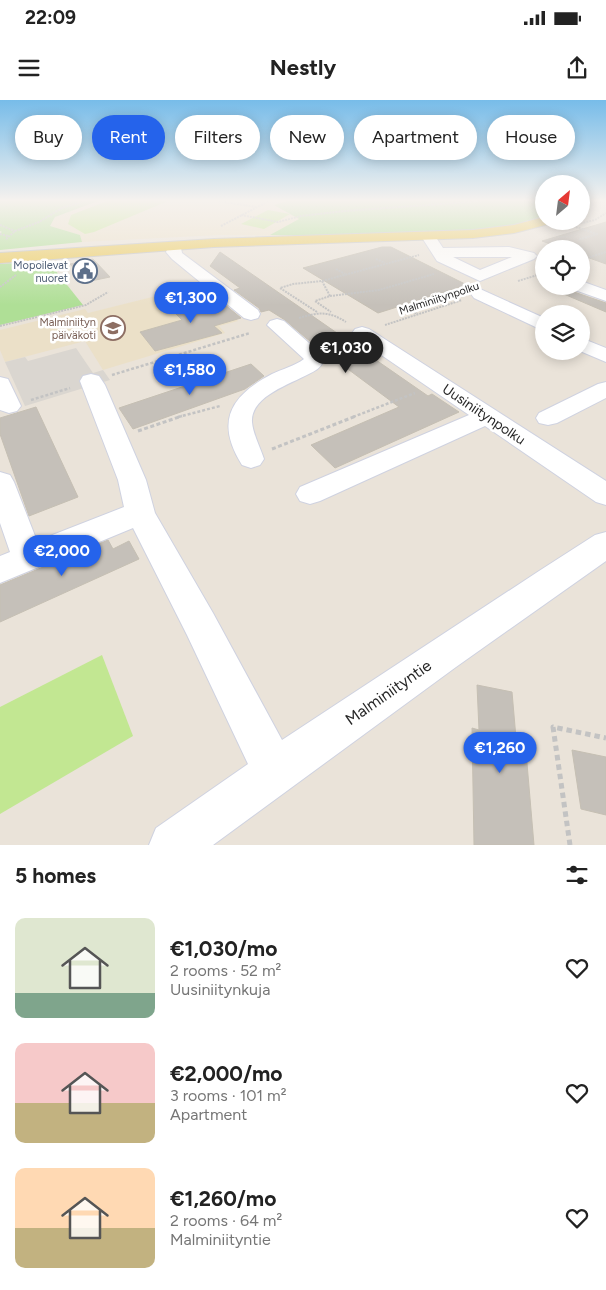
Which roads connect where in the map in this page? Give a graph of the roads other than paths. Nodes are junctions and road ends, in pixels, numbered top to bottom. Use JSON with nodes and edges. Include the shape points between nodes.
{"nodes":[{"id":1,"x":428,"y":236,"type":"junction"},
{"id":2,"x":432,"y":236,"type":"edge"},
{"id":3,"x":175,"y":246,"type":"junction"},
{"id":4,"x":439,"y":253,"type":"junction"},
{"id":5,"x":0,"y":258,"type":"edge"},
{"id":6,"x":590,"y":290,"type":"edge"},
{"id":7,"x":480,"y":294,"type":"road end"},
{"id":8,"x":606,"y":296,"type":"edge"},
{"id":9,"x":251,"y":314,"type":"dead end"},
{"id":10,"x":535,"y":321,"type":"edge"},
{"id":11,"x":277,"y":325,"type":"road end"},
{"id":12,"x":362,"y":333,"type":"road end"},
{"id":13,"x":590,"y":348,"type":"edge"},
{"id":14,"x":606,"y":356,"type":"edge"},
{"id":15,"x":91,"y":382,"type":"road end"},
{"id":16,"x":0,"y":384,"type":"edge"},
{"id":17,"x":606,"y":389,"type":"edge"},
{"id":18,"x":9,"y":406,"type":"road end"},
{"id":19,"x":548,"y":418,"type":"dead end"},
{"id":20,"x":478,"y":420,"type":"dead end"},
{"id":21,"x":251,"y":459,"type":"dead end"},
{"id":22,"x":0,"y":482,"type":"edge"},
{"id":23,"x":310,"y":494,"type":"dead end"},
{"id":24,"x":606,"y":495,"type":"edge"},
{"id":25,"x":140,"y":513,"type":"junction"},
{"id":26,"x":606,"y":544,"type":"edge"},
{"id":27,"x":28,"y":558,"type":"junction"},
{"id":28,"x":0,"y":570,"type":"edge"},
{"id":29,"x":275,"y":770,"type":"junction"},
{"id":30,"x":173,"y":845,"type":"edge"}],
"edges":[{"from":1,"to":2,"type":"main road"},
{"from":1,"to":3,"type":"main road"},
{"from":1,"to":4,"type":"street"},
{"from":3,"to":5,"type":"main road"},
{"from":3,"to":9,"type":"street","via":[[177,256]]},
{"from":4,"to":4,"type":"street","via":[[509,252],[529,256],[480,276],[442,258]]},
{"from":6,"to":8,"type":"street"},
{"from":7,"to":10,"type":"street"},
{"from":11,"to":21,"type":"street","via":[[315,358],[310,365],[258,392],[246,403],[239,419]]},
{"from":12,"to":24,"type":"street","name":"Uusiniitynpolku"},
{"from":13,"to":14,"type":"street"},
{"from":15,"to":25,"type":"street","via":[[132,480]]},
{"from":16,"to":18,"type":"street"},
{"from":17,"to":19,"type":"street"},
{"from":20,"to":23,"type":"street"},
{"from":22,"to":27,"type":"street"},
{"from":25,"to":27,"type":"street"},
{"from":25,"to":29,"type":"street"},
{"from":26,"to":29,"type":"street","name":"Malminiityntie"},
{"from":27,"to":28,"type":"street"},
{"from":29,"to":30,"type":"street","name":"Malminiityntie"}]}
